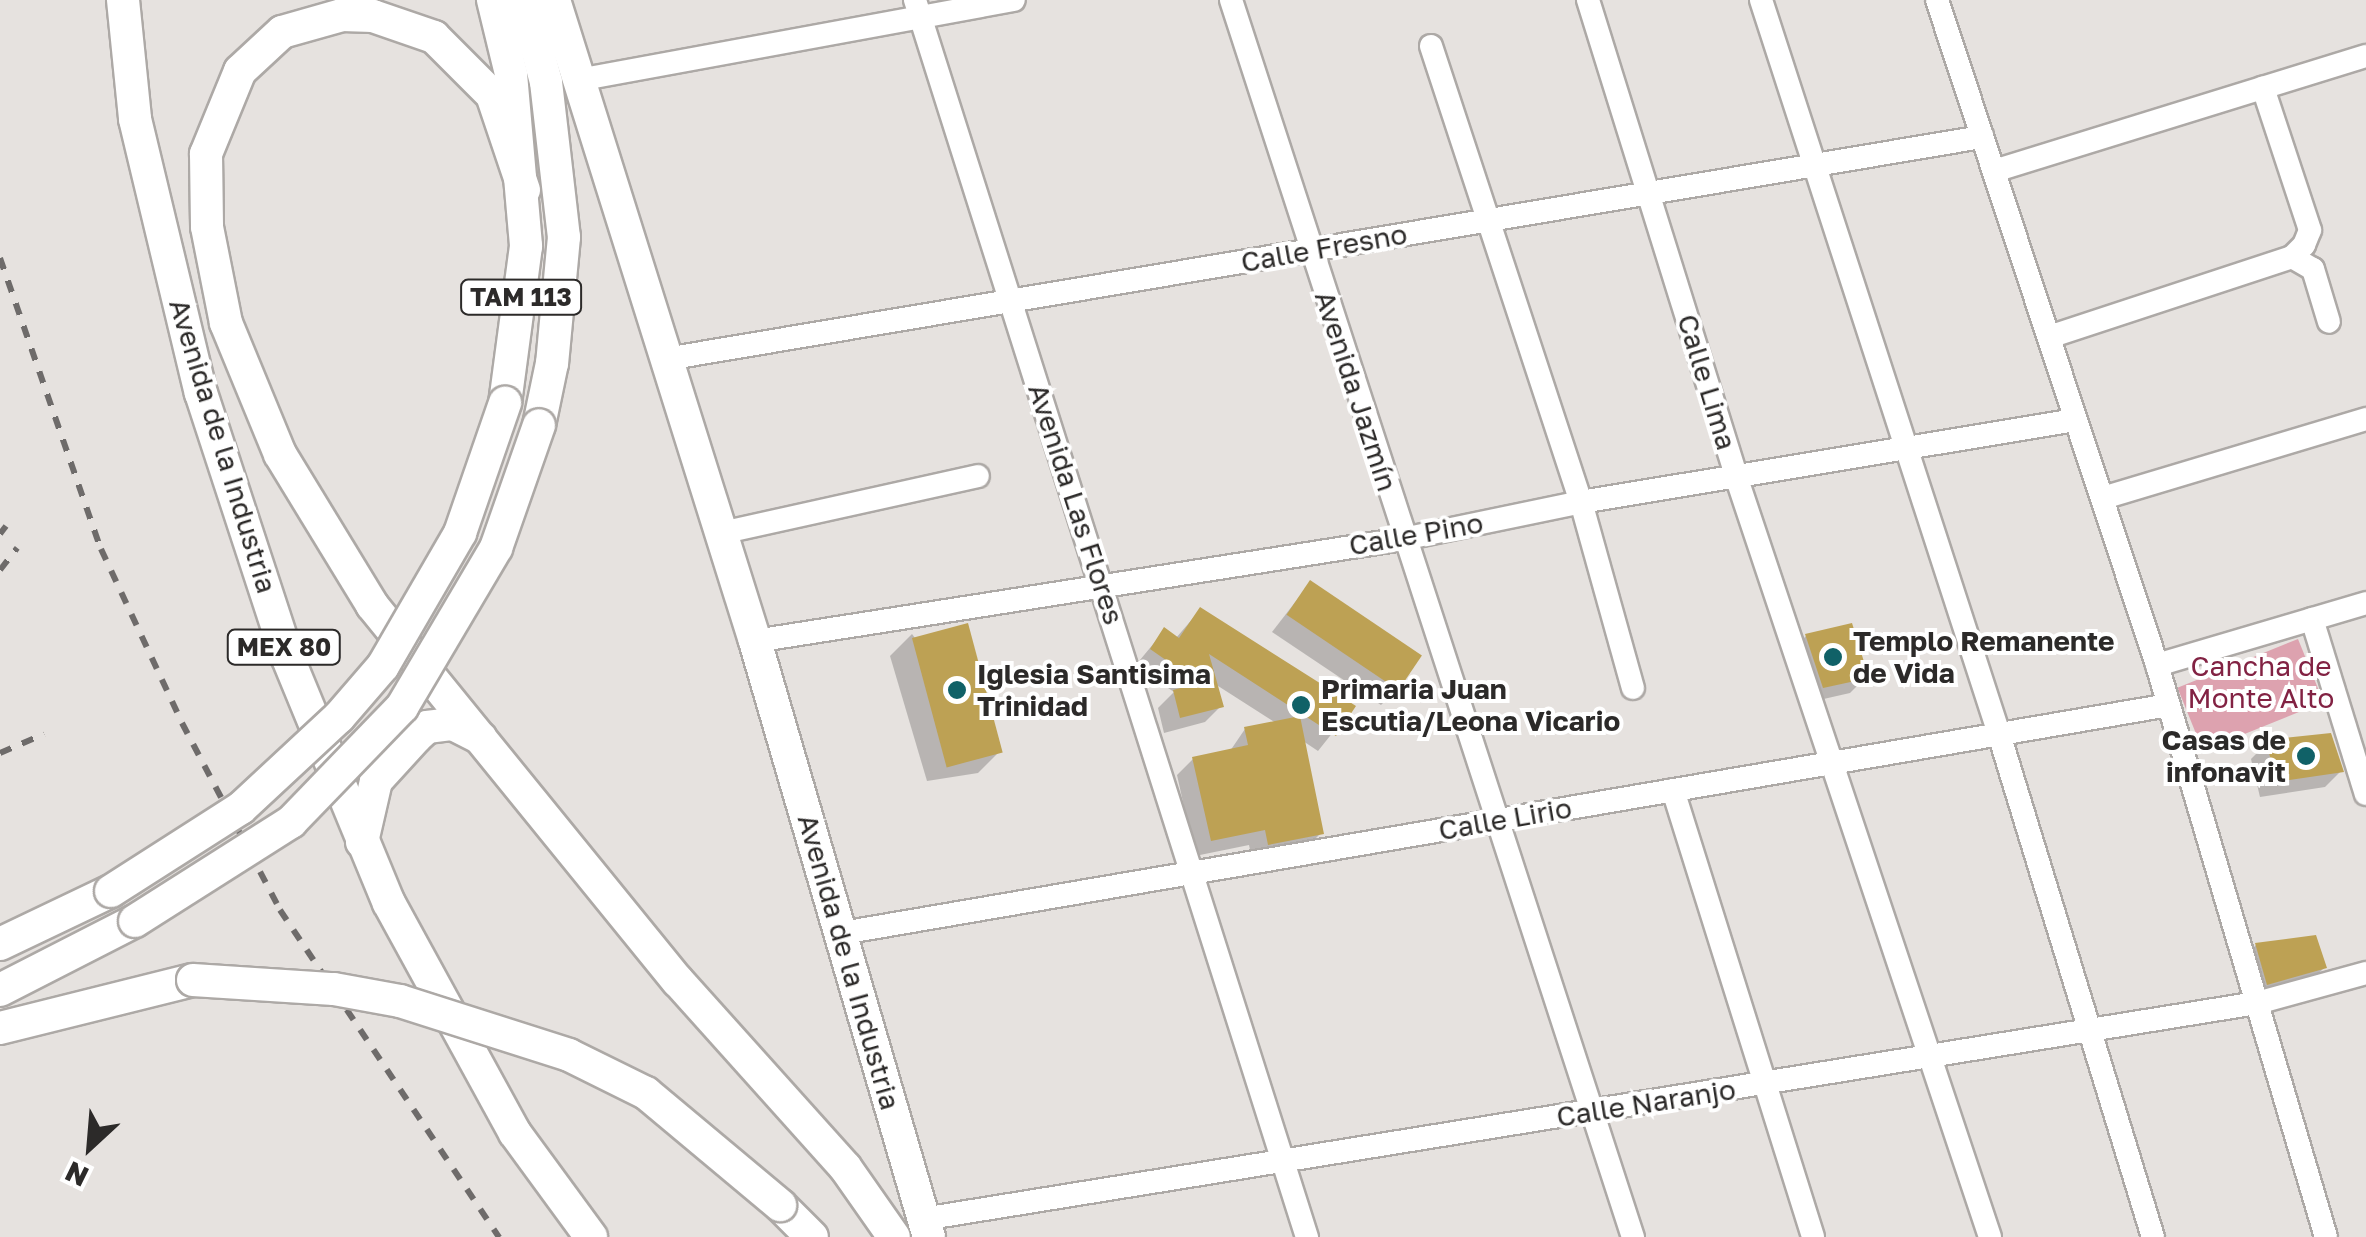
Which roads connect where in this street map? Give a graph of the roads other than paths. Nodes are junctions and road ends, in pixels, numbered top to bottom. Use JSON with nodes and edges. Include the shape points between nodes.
{"nodes":[{"id":1,"x":123,"y":0,"type":"edge"},
{"id":2,"x":493,"y":0,"type":"edge"},
{"id":3,"x":524,"y":0,"type":"edge"},
{"id":4,"x":554,"y":0,"type":"edge"},
{"id":5,"x":1014,"y":0,"type":"edge"},
{"id":6,"x":1232,"y":0,"type":"edge"},
{"id":7,"x":1588,"y":0,"type":"edge"},
{"id":8,"x":1761,"y":0,"type":"edge"},
{"id":9,"x":1944,"y":2,"type":"edge"},
{"id":10,"x":918,"y":8,"type":"edge"},
{"id":11,"x":1431,"y":46,"type":"dead end"},
{"id":12,"x":2366,"y":56,"type":"edge"},
{"id":13,"x":578,"y":80,"type":"junction"},
{"id":14,"x":2263,"y":88,"type":"junction"},
{"id":15,"x":1982,"y":137,"type":"junction"},
{"id":16,"x":1812,"y":166,"type":"junction"},
{"id":17,"x":1994,"y":171,"type":"junction"},
{"id":18,"x":524,"y":190,"type":"junction"},
{"id":19,"x":1649,"y":196,"type":"junction"},
{"id":20,"x":1487,"y":220,"type":"junction"},
{"id":21,"x":1312,"y":250,"type":"junction"},
{"id":22,"x":2298,"y":251,"type":"junction"},
{"id":23,"x":1009,"y":301,"type":"junction"},
{"id":24,"x":2329,"y":322,"type":"dead end"},
{"id":25,"x":2049,"y":337,"type":"junction"},
{"id":26,"x":666,"y":359,"type":"junction"},
{"id":27,"x":2366,"y":419,"type":"edge"},
{"id":28,"x":2075,"y":420,"type":"junction"},
{"id":29,"x":1906,"y":448,"type":"junction"},
{"id":30,"x":978,"y":476,"type":"dead end"},
{"id":31,"x":1736,"y":476,"type":"junction"},
{"id":32,"x":2102,"y":498,"type":"junction"},
{"id":33,"x":1582,"y":502,"type":"junction"},
{"id":34,"x":721,"y":534,"type":"junction"},
{"id":35,"x":1403,"y":538,"type":"junction"},
{"id":36,"x":1103,"y":584,"type":"junction"},
{"id":37,"x":2366,"y":602,"type":"edge"},
{"id":38,"x":2312,"y":619,"type":"junction"},
{"id":39,"x":755,"y":641,"type":"junction"},
{"id":40,"x":2157,"y":665,"type":"junction"},
{"id":41,"x":1633,"y":688,"type":"dead end"},
{"id":42,"x":2169,"y":705,"type":"junction"},
{"id":43,"x":1999,"y":734,"type":"junction"},
{"id":44,"x":481,"y":738,"type":"junction"},
{"id":45,"x":1832,"y":763,"type":"junction"},
{"id":46,"x":2364,"y":782,"type":"edge"},
{"id":47,"x":1673,"y":790,"type":"junction"},
{"id":48,"x":1494,"y":821,"type":"junction"},
{"id":49,"x":362,"y":842,"type":"junction"},
{"id":50,"x":1194,"y":872,"type":"junction"},
{"id":51,"x":842,"y":933,"type":"junction"},
{"id":52,"x":0,"y":944,"type":"edge"},
{"id":53,"x":2366,"y":973,"type":"edge"},
{"id":54,"x":0,"y":990,"type":"edge"},
{"id":55,"x":2257,"y":1003,"type":"junction"},
{"id":56,"x":0,"y":1028,"type":"edge"},
{"id":57,"x":2090,"y":1030,"type":"junction"},
{"id":58,"x":1930,"y":1057,"type":"junction"},
{"id":59,"x":1765,"y":1084,"type":"junction"},
{"id":60,"x":1593,"y":1111,"type":"junction"},
{"id":61,"x":1283,"y":1160,"type":"junction"},
{"id":62,"x":926,"y":1228,"type":"edge"},
{"id":63,"x":591,"y":1237,"type":"edge"},
{"id":64,"x":812,"y":1237,"type":"edge"},
{"id":65,"x":894,"y":1237,"type":"edge"},
{"id":66,"x":1307,"y":1237,"type":"edge"},
{"id":67,"x":1632,"y":1237,"type":"edge"},
{"id":68,"x":1813,"y":1237,"type":"edge"},
{"id":69,"x":1990,"y":1237,"type":"edge"},
{"id":70,"x":2153,"y":1237,"type":"edge"},
{"id":71,"x":2326,"y":1237,"type":"edge"}],
"edges":[{"from":1,"to":49,"type":"highway","name":"Avenida de la Industria","number":"MEX 80","via":[[136,118],[201,393],[287,656]]},
{"from":2,"to":18,"type":"highway","via":[[511,74]]},
{"from":3,"to":54,"type":"highway","bridge":true,"via":[[546,82],[564,237],[539,424],[496,548],[402,707],[291,822],[135,921]]},
{"from":4,"to":13,"type":"highway","name":"Avenida de la Industria"},
{"from":5,"to":10,"type":"street"},
{"from":6,"to":21,"type":"street","name":"Avenida Jazmín"},
{"from":7,"to":19,"type":"street","name":"Calle Lima"},
{"from":8,"to":16,"type":"street"},
{"from":9,"to":15,"type":"street"},
{"from":10,"to":13,"type":"street"},
{"from":10,"to":23,"type":"street","name":"Avenida Las Flores"},
{"from":11,"to":20,"type":"street"},
{"from":12,"to":14,"type":"street"},
{"from":13,"to":26,"type":"highway","name":"Avenida de la Industria"},
{"from":14,"to":17,"type":"street"},
{"from":14,"to":22,"type":"street","via":[[2310,230]]},
{"from":15,"to":16,"type":"street","name":"Calle Fresno"},
{"from":15,"to":17,"type":"street"},
{"from":16,"to":19,"type":"street","name":"Calle Fresno"},
{"from":16,"to":29,"type":"street"},
{"from":17,"to":25,"type":"street"},
{"from":18,"to":44,"type":"highway","via":[[492,95],[475,73],[434,37],[372,16],[317,21],[282,32],[259,50],[225,98],[206,154],[206,227],[226,323],[280,454],[372,606]]},
{"from":18,"to":52,"type":"highway","number":"TAM 113","bridge":true,"via":[[526,246],[504,403],[460,533],[383,666],[340,718],[241,808],[111,891]]},
{"from":19,"to":20,"type":"street","name":"Calle Fresno"},
{"from":19,"to":31,"type":"street","name":"Calle Lima"},
{"from":20,"to":21,"type":"street","name":"Calle Fresno"},
{"from":20,"to":33,"type":"street"},
{"from":21,"to":23,"type":"street","name":"Calle Fresno"},
{"from":21,"to":35,"type":"street","name":"Avenida Jazmín"},
{"from":22,"to":24,"type":"street","via":[[2313,269]]},
{"from":22,"to":25,"type":"street"},
{"from":23,"to":26,"type":"street","name":"Calle Fresno"},
{"from":23,"to":36,"type":"street","name":"Avenida Las Flores"},
{"from":25,"to":28,"type":"street"},
{"from":26,"to":34,"type":"highway","name":"Avenida de la Industria"},
{"from":27,"to":32,"type":"street"},
{"from":28,"to":29,"type":"street","name":"Calle Pino"},
{"from":28,"to":32,"type":"street"},
{"from":29,"to":31,"type":"street","name":"Calle Pino"},
{"from":29,"to":43,"type":"street"},
{"from":30,"to":34,"type":"street"},
{"from":31,"to":33,"type":"street","name":"Calle Pino"},
{"from":31,"to":45,"type":"street","name":"Calle Lima"},
{"from":32,"to":40,"type":"street"},
{"from":33,"to":35,"type":"street","name":"Calle Pino"},
{"from":33,"to":41,"type":"street"},
{"from":34,"to":39,"type":"highway","name":"Avenida de la Industria"},
{"from":35,"to":36,"type":"street","name":"Calle Pino"},
{"from":35,"to":48,"type":"street","name":"Avenida Jazmín"},
{"from":36,"to":39,"type":"street","name":"Calle Pino"},
{"from":36,"to":50,"type":"street","name":"Avenida Las Flores"},
{"from":37,"to":38,"type":"street"},
{"from":38,"to":40,"type":"street"},
{"from":38,"to":46,"type":"street"},
{"from":39,"to":51,"type":"highway","name":"Avenida de la Industria"},
{"from":40,"to":42,"type":"street"},
{"from":42,"to":43,"type":"street","name":"Calle Lirio"},
{"from":42,"to":55,"type":"street"},
{"from":43,"to":45,"type":"street","name":"Calle Lirio"},
{"from":43,"to":57,"type":"street"},
{"from":44,"to":49,"type":"highway","via":[[453,724],[427,727],[376,782]]},
{"from":44,"to":65,"type":"highway","via":[[678,981],[846,1167]]},
{"from":45,"to":47,"type":"street","name":"Calle Lirio"},
{"from":45,"to":58,"type":"street","name":"Calle Lima"},
{"from":47,"to":48,"type":"street","name":"Calle Lirio"},
{"from":47,"to":59,"type":"street"},
{"from":48,"to":50,"type":"street","name":"Calle Lirio"},
{"from":48,"to":60,"type":"street","name":"Avenida Jazmín"},
{"from":49,"to":63,"type":"highway","name":"Avenida de la Industria","number":"MEX 80","via":[[515,1133]]},
{"from":50,"to":51,"type":"street","name":"Calle Lirio"},
{"from":50,"to":61,"type":"street","name":"Avenida Las Flores"},
{"from":51,"to":62,"type":"highway","name":"Avenida de la Industria"},
{"from":53,"to":55,"type":"street","name":"Calle Naranjo"},
{"from":55,"to":57,"type":"street","name":"Calle Naranjo"},
{"from":55,"to":71,"type":"street"},
{"from":56,"to":64,"type":"highway","bridge":true,"via":[[193,980],[384,998],[569,1055],[646,1094]]},
{"from":57,"to":58,"type":"street","name":"Calle Naranjo"},
{"from":57,"to":70,"type":"street"},
{"from":58,"to":59,"type":"street","name":"Calle Naranjo"},
{"from":58,"to":69,"type":"street","name":"Calle Lima"},
{"from":59,"to":60,"type":"street","name":"Calle Naranjo"},
{"from":59,"to":68,"type":"street"},
{"from":60,"to":61,"type":"street","name":"Calle Naranjo"},
{"from":60,"to":67,"type":"street","name":"Avenida Jazmín"},
{"from":61,"to":62,"type":"street","name":"Calle Naranjo"},
{"from":61,"to":66,"type":"street","name":"Avenida Las Flores"}]}
